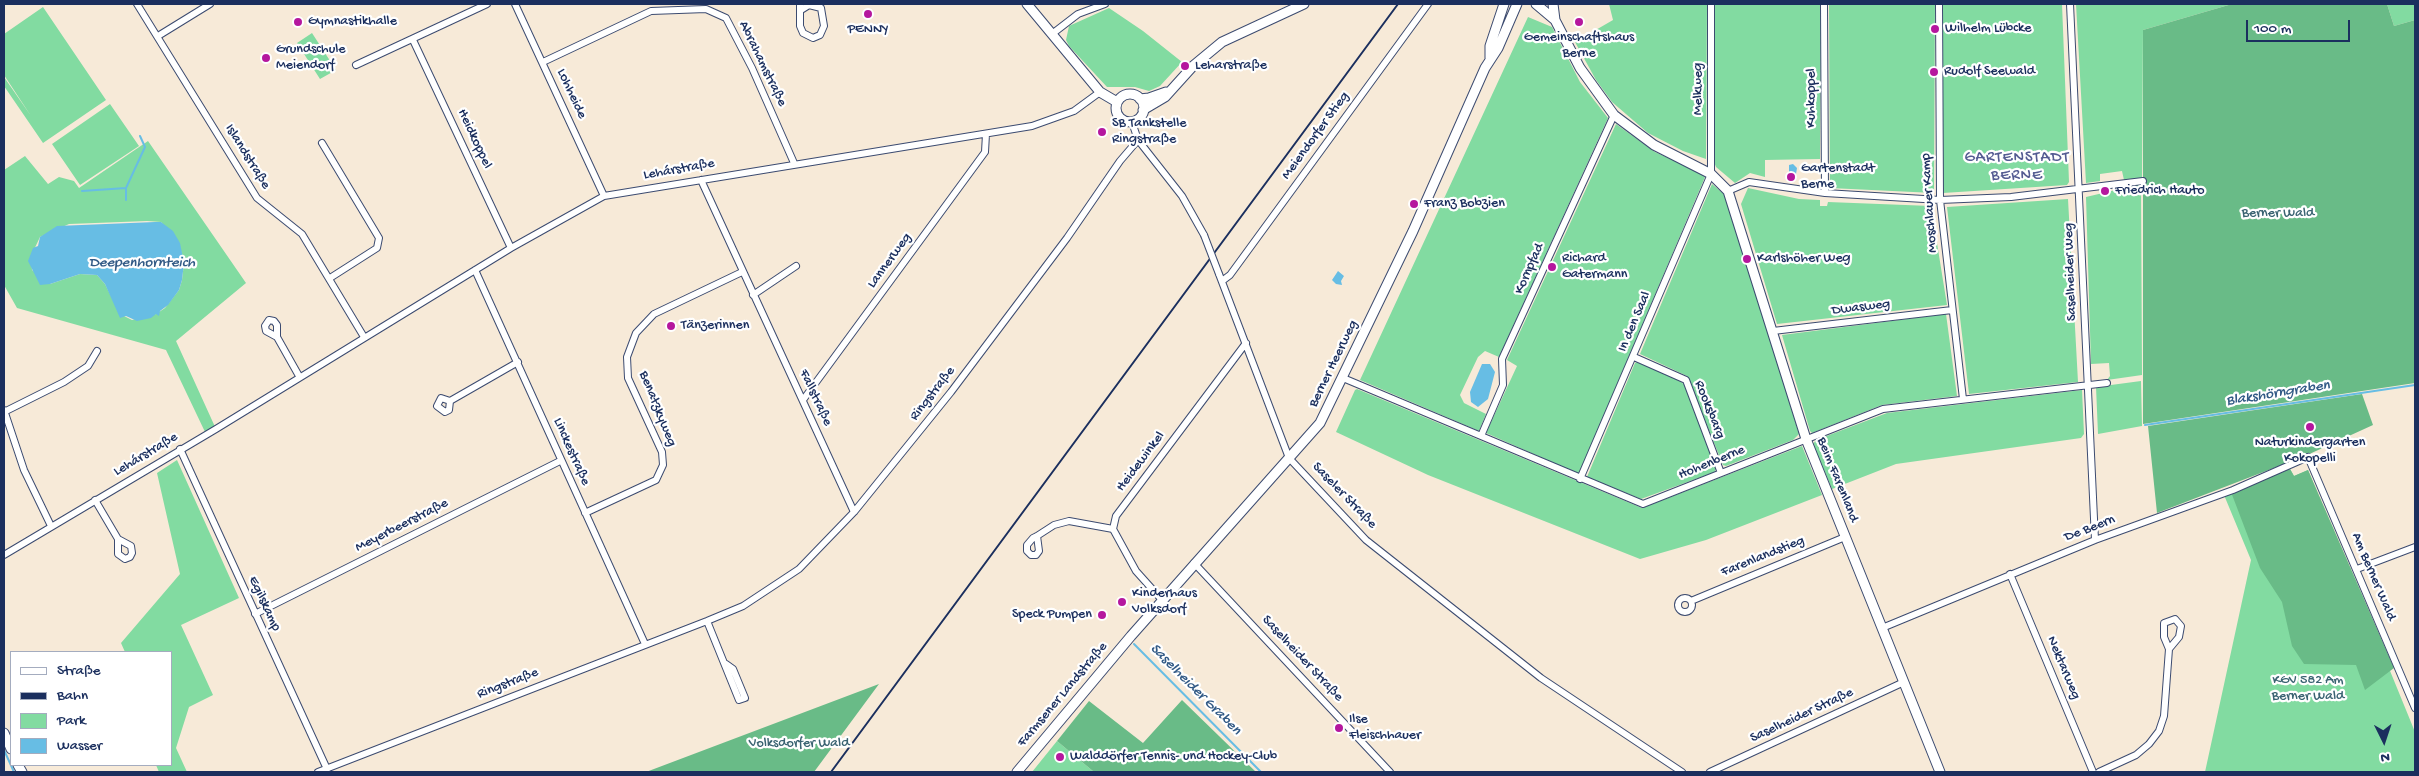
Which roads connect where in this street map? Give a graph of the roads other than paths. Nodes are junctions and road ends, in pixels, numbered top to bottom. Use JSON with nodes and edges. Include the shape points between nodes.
{"nodes":[{"id":1,"x":137,"y":4,"type":"edge"},
{"id":2,"x":210,"y":4,"type":"edge"},
{"id":3,"x":487,"y":4,"type":"edge"},
{"id":4,"x":515,"y":4,"type":"edge"},
{"id":5,"x":1027,"y":4,"type":"edge"},
{"id":6,"x":1105,"y":4,"type":"edge"},
{"id":7,"x":1304,"y":4,"type":"edge"},
{"id":8,"x":1428,"y":4,"type":"edge"},
{"id":9,"x":1504,"y":4,"type":"edge"},
{"id":10,"x":1517,"y":4,"type":"edge"},
{"id":11,"x":1536,"y":4,"type":"edge"},
{"id":12,"x":1553,"y":4,"type":"edge"},
{"id":13,"x":1711,"y":4,"type":"edge"},
{"id":14,"x":1824,"y":4,"type":"edge"},
{"id":15,"x":1939,"y":4,"type":"edge"},
{"id":16,"x":2070,"y":4,"type":"edge"},
{"id":17,"x":800,"y":7,"type":"edge"},
{"id":18,"x":1555,"y":20,"type":"junction"},
{"id":19,"x":1052,"y":34,"type":"junction"},
{"id":20,"x":158,"y":36,"type":"junction"},
{"id":21,"x":413,"y":40,"type":"junction"},
{"id":22,"x":1490,"y":58,"type":"junction"},
{"id":23,"x":542,"y":62,"type":"junction"},
{"id":24,"x":356,"y":65,"type":"dead end"},
{"id":25,"x":1169,"y":90,"type":"junction"},
{"id":26,"x":1100,"y":92,"type":"junction"},
{"id":27,"x":1140,"y":99,"type":"junction"},
{"id":28,"x":1117,"y":102,"type":"junction"},
{"id":29,"x":1144,"y":110,"type":"junction"},
{"id":30,"x":1614,"y":115,"type":"junction"},
{"id":31,"x":1132,"y":122,"type":"junction"},
{"id":32,"x":986,"y":134,"type":"junction"},
{"id":33,"x":1138,"y":140,"type":"junction"},
{"id":34,"x":322,"y":143,"type":"dead end"},
{"id":35,"x":794,"y":163,"type":"junction"},
{"id":36,"x":1711,"y":174,"type":"junction"},
{"id":37,"x":702,"y":180,"type":"junction"},
{"id":38,"x":2143,"y":181,"type":"dead end"},
{"id":39,"x":2080,"y":190,"type":"junction"},
{"id":40,"x":1728,"y":191,"type":"junction"},
{"id":41,"x":1825,"y":193,"type":"junction"},
{"id":42,"x":604,"y":196,"type":"junction"},
{"id":43,"x":1940,"y":200,"type":"junction"},
{"id":44,"x":511,"y":248,"type":"junction"},
{"id":45,"x":796,"y":266,"type":"dead end"},
{"id":46,"x":475,"y":270,"type":"junction"},
{"id":47,"x":742,"y":272,"type":"junction"},
{"id":48,"x":330,"y":278,"type":"junction"},
{"id":49,"x":1220,"y":278,"type":"junction"},
{"id":50,"x":753,"y":295,"type":"junction"},
{"id":51,"x":1952,"y":310,"type":"junction"},
{"id":52,"x":1773,"y":331,"type":"junction"},
{"id":53,"x":277,"y":337,"type":"dead end"},
{"id":54,"x":364,"y":337,"type":"junction"},
{"id":55,"x":1246,"y":343,"type":"junction"},
{"id":56,"x":97,"y":351,"type":"dead end"},
{"id":57,"x":1634,"y":356,"type":"junction"},
{"id":58,"x":518,"y":362,"type":"junction"},
{"id":59,"x":299,"y":376,"type":"junction"},
{"id":60,"x":1343,"y":378,"type":"junction"},
{"id":61,"x":2107,"y":383,"type":"dead end"},
{"id":62,"x":2088,"y":384,"type":"junction"},
{"id":63,"x":1963,"y":399,"type":"junction"},
{"id":64,"x":803,"y":400,"type":"junction"},
{"id":65,"x":450,"y":401,"type":"dead end"},
{"id":66,"x":4,"y":411,"type":"edge"},
{"id":67,"x":1481,"y":436,"type":"junction"},
{"id":68,"x":1806,"y":439,"type":"junction"},
{"id":69,"x":180,"y":449,"type":"junction"},
{"id":70,"x":2308,"y":457,"type":"joint"},
{"id":71,"x":1289,"y":458,"type":"junction"},
{"id":72,"x":560,"y":461,"type":"junction"},
{"id":73,"x":1721,"y":473,"type":"junction"},
{"id":74,"x":1580,"y":479,"type":"junction"},
{"id":75,"x":95,"y":500,"type":"junction"},
{"id":76,"x":854,"y":512,"type":"junction"},
{"id":77,"x":585,"y":513,"type":"junction"},
{"id":78,"x":51,"y":526,"type":"junction"},
{"id":79,"x":1113,"y":529,"type":"junction"},
{"id":80,"x":1037,"y":536,"type":"dead end"},
{"id":81,"x":1845,"y":537,"type":"junction"},
{"id":82,"x":118,"y":539,"type":"dead end"},
{"id":83,"x":2095,"y":540,"type":"junction"},
{"id":84,"x":2415,"y":547,"type":"edge"},
{"id":85,"x":4,"y":555,"type":"edge"},
{"id":86,"x":1194,"y":563,"type":"junction"},
{"id":87,"x":2356,"y":569,"type":"junction"},
{"id":88,"x":2010,"y":574,"type":"junction"},
{"id":89,"x":1162,"y":600,"type":"junction"},
{"id":90,"x":1691,"y":601,"type":"dead end"},
{"id":91,"x":255,"y":614,"type":"junction"},
{"id":92,"x":707,"y":621,"type":"junction"},
{"id":93,"x":1882,"y":628,"type":"junction"},
{"id":94,"x":1131,"y":636,"type":"joint"},
{"id":95,"x":644,"y":644,"type":"junction"},
{"id":96,"x":2169,"y":649,"type":"dead end"},
{"id":97,"x":726,"y":664,"type":"junction"},
{"id":98,"x":1904,"y":682,"type":"junction"},
{"id":99,"x":2415,"y":708,"type":"edge"},
{"id":100,"x":4,"y":733,"type":"edge"},
{"id":101,"x":10,"y":747,"type":"edge"},
{"id":102,"x":327,"y":769,"type":"junction"},
{"id":103,"x":318,"y":772,"type":"edge"},
{"id":104,"x":1017,"y":772,"type":"edge"},
{"id":105,"x":1390,"y":772,"type":"edge"},
{"id":106,"x":1682,"y":772,"type":"edge"},
{"id":107,"x":1710,"y":772,"type":"edge"},
{"id":108,"x":1940,"y":772,"type":"edge"},
{"id":109,"x":2093,"y":772,"type":"edge"},
{"id":110,"x":2099,"y":772,"type":"edge"}],
"edges":[{"from":1,"to":20,"type":"street","name":"Islandstraße"},
{"from":2,"to":20,"type":"street"},
{"from":3,"to":21,"type":"street"},
{"from":4,"to":23,"type":"street","name":"Lohheide"},
{"from":5,"to":19,"type":"street"},
{"from":6,"to":19,"type":"street","via":[[1078,14]]},
{"from":7,"to":25,"type":"street","via":[[1222,42]]},
{"from":8,"to":49,"type":"street","name":"Meiendorfer Stieg","via":[[1230,276]]},
{"from":9,"to":22,"type":"street","name":"Berner Heerweg","via":[[1490,46]]},
{"from":10,"to":22,"type":"street","name":"Berner Heerweg","via":[[1498,48]]},
{"from":11,"to":18,"type":"street"},
{"from":12,"to":18,"type":"street"},
{"from":13,"to":36,"type":"street","name":"Melkweg"},
{"from":14,"to":41,"type":"street","name":"Kuhkoppel"},
{"from":15,"to":43,"type":"street","name":"Moschlauer Kamp"},
{"from":16,"to":39,"type":"street","name":"Saselheider Weg"},
{"from":17,"to":17,"type":"street","via":[[803,33],[813,38],[820,35],[824,26],[821,8]]},
{"from":18,"to":30,"type":"street","via":[[1589,84]]},
{"from":19,"to":26,"type":"street"},
{"from":20,"to":48,"type":"street","name":"Islandstraße","via":[[257,198],[302,234]]},
{"from":21,"to":24,"type":"street"},
{"from":21,"to":44,"type":"street","name":"Heidkoppel"},
{"from":22,"to":60,"type":"street","name":"Berner Heerweg","via":[[1413,232]]},
{"from":23,"to":35,"type":"street","name":"Abrahamstraße","via":[[651,11],[706,9],[726,18]]},
{"from":23,"to":42,"type":"street","name":"Lohheide"},
{"from":25,"to":27,"type":"street"},
{"from":25,"to":29,"type":"street","via":[[1157,104]]},
{"from":26,"to":28,"type":"street"},
{"from":26,"to":32,"type":"street","name":"Lehárstraße","via":[[1060,117],[1032,126]]},
{"from":27,"to":28,"type":"street","via":[[1128,94]]},
{"from":27,"to":29,"type":"street"},
{"from":28,"to":31,"type":"street","name":"Saseler Straße","via":[[1119,117]]},
{"from":29,"to":31,"type":"street"},
{"from":30,"to":36,"type":"street","via":[[1654,146]]},
{"from":30,"to":67,"type":"street","name":"Kornpfad","via":[[1502,359],[1503,385]]},
{"from":31,"to":33,"type":"street","name":"Saseler Straße"},
{"from":32,"to":35,"type":"street","name":"Lehárstraße"},
{"from":32,"to":64,"type":"street","name":"Lannerweg","via":[[986,152]]},
{"from":33,"to":49,"type":"street","name":"Saseler Straße","bridge":true,"via":[[1182,196],[1204,235]]},
{"from":33,"to":76,"type":"street","name":"Ringstraße","via":[[951,392]]},
{"from":34,"to":48,"type":"street","via":[[379,238],[377,248]]},
{"from":35,"to":37,"type":"street","name":"Lehárstraße"},
{"from":36,"to":40,"type":"street"},
{"from":36,"to":57,"type":"street","name":"In den Saal"},
{"from":37,"to":42,"type":"street","name":"Lehárstraße"},
{"from":37,"to":47,"type":"street","name":"Fallstraße"},
{"from":38,"to":39,"type":"street"},
{"from":39,"to":43,"type":"street","via":[[2012,198]]},
{"from":39,"to":62,"type":"street","name":"Saselheider Weg"},
{"from":40,"to":41,"type":"street","via":[[1749,182]]},
{"from":40,"to":52,"type":"street","name":"Beim Farenland"},
{"from":41,"to":43,"type":"street"},
{"from":42,"to":44,"type":"street","name":"Lehárstraße"},
{"from":43,"to":51,"type":"street","name":"Moschlauer Kamp"},
{"from":44,"to":46,"type":"street","name":"Lehárstraße"},
{"from":45,"to":50,"type":"street"},
{"from":46,"to":54,"type":"street","name":"Lehárstraße"},
{"from":46,"to":58,"type":"street","name":"Linckestraße"},
{"from":47,"to":50,"type":"street","name":"Fallstraße"},
{"from":47,"to":77,"type":"street","name":"Benatzkyweg","via":[[654,314],[636,333],[627,357],[628,378],[662,452],[663,465],[656,480]]},
{"from":48,"to":54,"type":"street","name":"Islandstraße"},
{"from":49,"to":55,"type":"street","name":"Saseler Straße"},
{"from":50,"to":64,"type":"street","name":"Fallstraße"},
{"from":51,"to":52,"type":"street","name":"Dwasweg"},
{"from":51,"to":63,"type":"street","name":"Moschlauer Kamp"},
{"from":52,"to":68,"type":"street","name":"Beim Farenland"},
{"from":53,"to":59,"type":"street"},
{"from":54,"to":59,"type":"street","name":"Lehárstraße"},
{"from":55,"to":71,"type":"street","name":"Saseler Straße"},
{"from":55,"to":79,"type":"street","name":"Heidewinkel","via":[[1116,516]]},
{"from":56,"to":66,"type":"street","via":[[88,366],[64,382]]},
{"from":57,"to":73,"type":"street","name":"Rooksbarg","via":[[1686,380]]},
{"from":57,"to":74,"type":"street","name":"In den Saal"},
{"from":58,"to":65,"type":"street"},
{"from":58,"to":72,"type":"street","name":"Linckestraße"},
{"from":59,"to":69,"type":"street","name":"Lehárstraße"},
{"from":60,"to":67,"type":"street","name":"Hohenberne"},
{"from":60,"to":71,"type":"street","name":"Berner Heerweg","via":[[1320,423]]},
{"from":61,"to":62,"type":"street","name":"Hohenberne"},
{"from":62,"to":63,"type":"street","name":"Hohenberne"},
{"from":62,"to":83,"type":"street","name":"Saselheider Weg"},
{"from":63,"to":68,"type":"street","name":"Hohenberne","via":[[1883,409]]},
{"from":64,"to":76,"type":"street","name":"Fallstraße"},
{"from":66,"to":78,"type":"street","via":[[24,470]]},
{"from":67,"to":74,"type":"street","name":"Hohenberne"},
{"from":68,"to":73,"type":"street","name":"Hohenberne"},
{"from":68,"to":81,"type":"street","name":"Beim Farenland"},
{"from":69,"to":75,"type":"street","name":"Lehárstraße"},
{"from":69,"to":91,"type":"street","name":"Egilskamp"},
{"from":70,"to":83,"type":"street","name":"De Beern","via":[[2233,490]]},
{"from":70,"to":87,"type":"street","name":"Am Berner Wald"},
{"from":71,"to":86,"type":"street","name":"Berner Heerweg"},
{"from":71,"to":106,"type":"street","name":"Saseler Straße","via":[[1366,540],[1541,678]]},
{"from":72,"to":77,"type":"street","name":"Linckestraße"},
{"from":72,"to":91,"type":"street","name":"Meyerbeerstraße"},
{"from":73,"to":74,"type":"street","name":"Hohenberne","via":[[1643,504]]},
{"from":75,"to":78,"type":"street","name":"Lehárstraße"},
{"from":75,"to":82,"type":"street"},
{"from":76,"to":92,"type":"street","name":"Ringstraße","via":[[799,569],[748,603]]},
{"from":77,"to":95,"type":"street","name":"Linckestraße"},
{"from":78,"to":85,"type":"street","name":"Lehárstraße"},
{"from":79,"to":80,"type":"street","via":[[1069,521],[1054,525]]},
{"from":79,"to":89,"type":"street","via":[[1136,571]]},
{"from":81,"to":90,"type":"street","name":"Farenlandstieg"},
{"from":81,"to":93,"type":"street","name":"Beim Farenland"},
{"from":83,"to":88,"type":"street","name":"De Beern"},
{"from":84,"to":87,"type":"street"},
{"from":86,"to":89,"type":"street","name":"Berner Heerweg"},
{"from":86,"to":105,"type":"street","name":"Saselheider Straße"},
{"from":87,"to":99,"type":"street","name":"Am Berner Wald"},
{"from":88,"to":93,"type":"street","name":"De Beern"},
{"from":88,"to":109,"type":"street","name":"Nektarweg"},
{"from":89,"to":94,"type":"street","name":"Berner Heerweg"},
{"from":91,"to":102,"type":"street","name":"Egilskamp"},
{"from":92,"to":95,"type":"street","name":"Ringstraße"},
{"from":92,"to":97,"type":"street"},
{"from":93,"to":98,"type":"street","name":"Beim Farenland"},
{"from":94,"to":104,"type":"street","name":"Farmsener Landstraße"},
{"from":95,"to":102,"type":"street","name":"Ringstraße"},
{"from":96,"to":110,"type":"street","via":[[2164,716],[2159,731],[2136,755]]},
{"from":97,"to":97,"type":"street","via":[[726,673],[739,700],[745,698],[733,669]]},
{"from":98,"to":107,"type":"street","name":"Saselheider Straße"},
{"from":98,"to":108,"type":"street","name":"Beim Farenland"},
{"from":100,"to":101,"type":"street"},
{"from":102,"to":103,"type":"street","name":"Ringstraße"}]}
